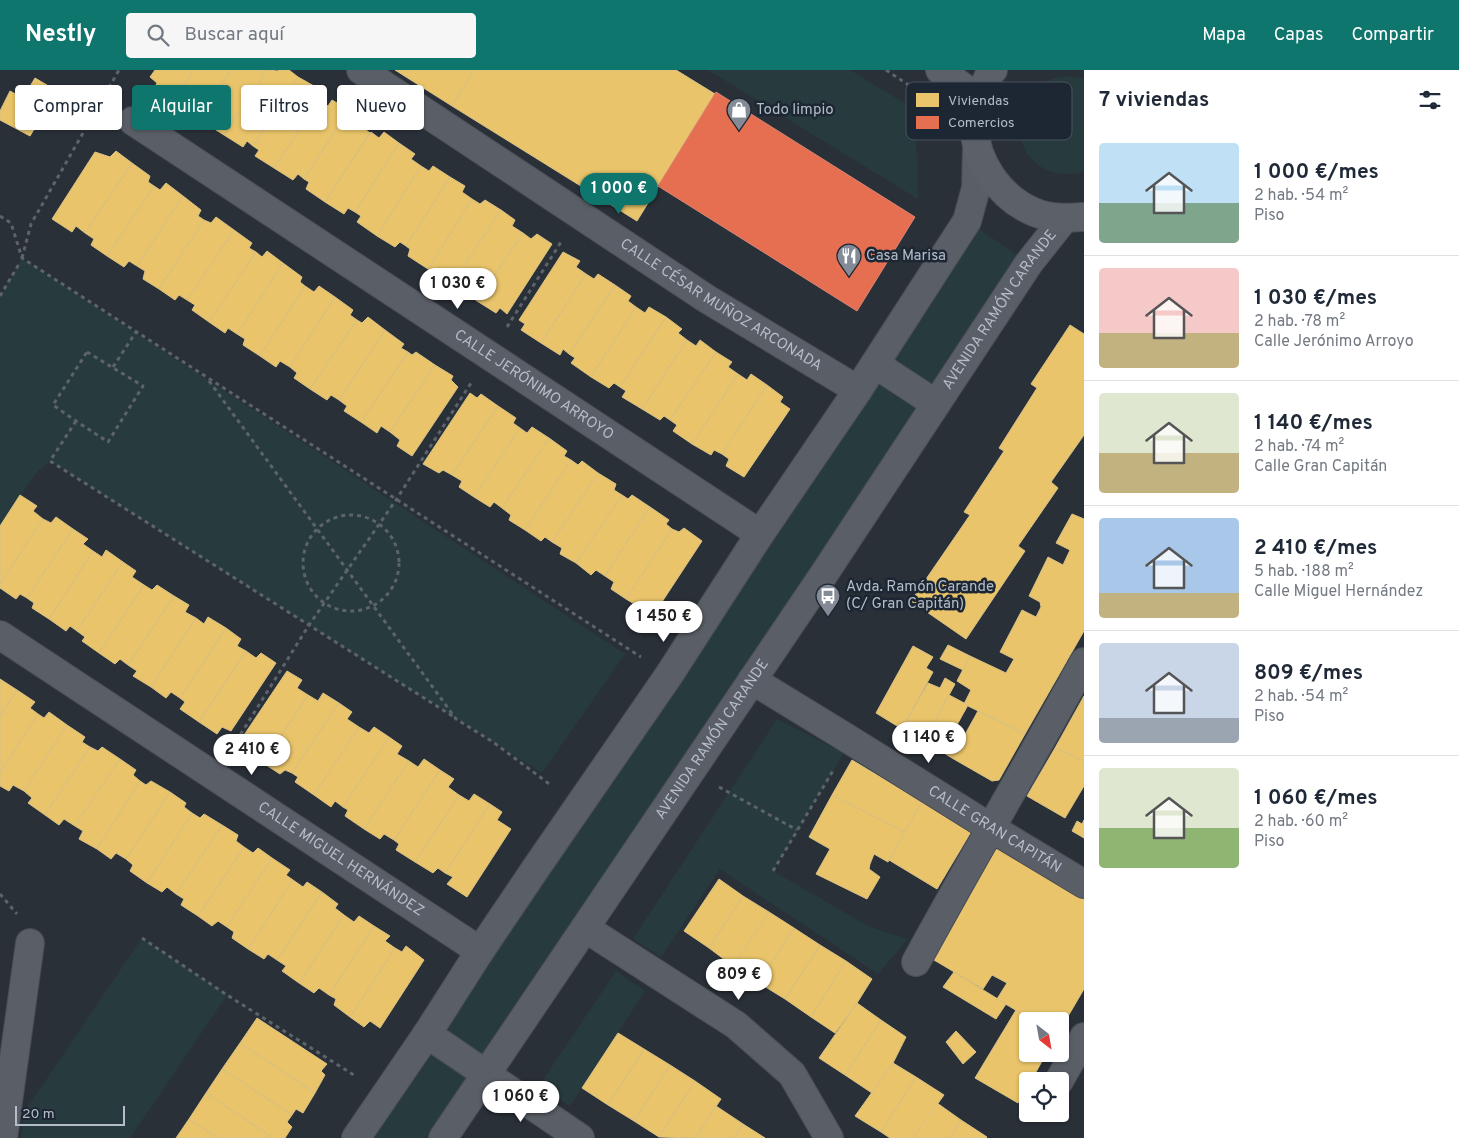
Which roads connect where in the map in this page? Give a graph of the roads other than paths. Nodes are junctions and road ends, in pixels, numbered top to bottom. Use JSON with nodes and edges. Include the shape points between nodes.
{"nodes":[{"id":1,"x":361,"y":70,"type":"edge"},
{"id":2,"x":940,"y":70,"type":"edge"},
{"id":3,"x":993,"y":70,"type":"edge"},
{"id":4,"x":957,"y":82,"type":"edge"},
{"id":5,"x":986,"y":82,"type":"edge"},
{"id":6,"x":147,"y":130,"type":"edge"},
{"id":7,"x":976,"y":140,"type":"edge"},
{"id":8,"x":977,"y":146,"type":"junction"},
{"id":9,"x":1074,"y":218,"type":"edge"},
{"id":10,"x":875,"y":364,"type":"junction"},
{"id":11,"x":858,"y":390,"type":"junction"},
{"id":12,"x":936,"y":404,"type":"junction"},
{"id":13,"x":760,"y":534,"type":"junction"},
{"id":14,"x":0,"y":635,"type":"edge"},
{"id":15,"x":1084,"y":662,"type":"edge"},
{"id":16,"x":752,"y":680,"type":"junction"},
{"id":17,"x":991,"y":828,"type":"junction"},
{"id":18,"x":1084,"y":884,"type":"edge"},
{"id":19,"x":585,"y":928,"type":"junction"},
{"id":20,"x":30,"y":943,"type":"dead end"},
{"id":21,"x":480,"y":952,"type":"junction"},
{"id":22,"x":916,"y":962,"type":"dead end"},
{"id":23,"x":427,"y":1034,"type":"junction"},
{"id":24,"x":1084,"y":1037,"type":"edge"},
{"id":25,"x":1064,"y":1072,"type":"edge"},
{"id":26,"x":487,"y":1073,"type":"junction"},
{"id":27,"x":3,"y":1138,"type":"edge"},
{"id":28,"x":356,"y":1138,"type":"edge"},
{"id":29,"x":443,"y":1138,"type":"edge"},
{"id":30,"x":580,"y":1138,"type":"edge"},
{"id":31,"x":828,"y":1138,"type":"edge"}],
"edges":[{"from":1,"to":11,"type":"street","name":"CALLE CÉSAR MUÑOZ ARCONADA","via":[[707,299]]},
{"from":2,"to":4,"type":"main road"},
{"from":3,"to":5,"type":"main road"},
{"from":6,"to":13,"type":"street","name":"CALLE JERÓNIMO ARROYO"},
{"from":7,"to":8,"type":"main road"},
{"from":8,"to":9,"type":"main road","via":[[989,174],[1009,197],[1035,213]]},
{"from":8,"to":10,"type":"street","via":[[976,188],[967,220]]},
{"from":9,"to":12,"type":"street","name":"AVENIDA RAMÓN CARANDE","via":[[1029,263]]},
{"from":10,"to":11,"type":"street"},
{"from":10,"to":12,"type":"street","name":"AVENIDA RAMÓN CARANDE"},
{"from":11,"to":13,"type":"street"},
{"from":12,"to":16,"type":"street","name":"AVENIDA RAMÓN CARANDE"},
{"from":13,"to":21,"type":"street","via":[[669,675]]},
{"from":14,"to":21,"type":"street","name":"CALLE MIGUEL HERNÁNDEZ"},
{"from":15,"to":17,"type":"street"},
{"from":16,"to":17,"type":"street","name":"CALLE GRAN CAPITÁN"},
{"from":16,"to":19,"type":"street","name":"AVENIDA RAMÓN CARANDE"},
{"from":17,"to":18,"type":"street","name":"CALLE GRAN CAPITÁN"},
{"from":17,"to":22,"type":"street"},
{"from":19,"to":26,"type":"street","name":"AVENIDA RAMÓN CARANDE"},
{"from":19,"to":31,"type":"street","via":[[736,1025],[792,1074]]},
{"from":20,"to":27,"type":"street"},
{"from":21,"to":23,"type":"street"},
{"from":23,"to":26,"type":"street"},
{"from":23,"to":28,"type":"street"},
{"from":24,"to":25,"type":"street"},
{"from":26,"to":29,"type":"street","name":"AVENIDA RAMÓN CARANDE"},
{"from":26,"to":30,"type":"street"}]}
